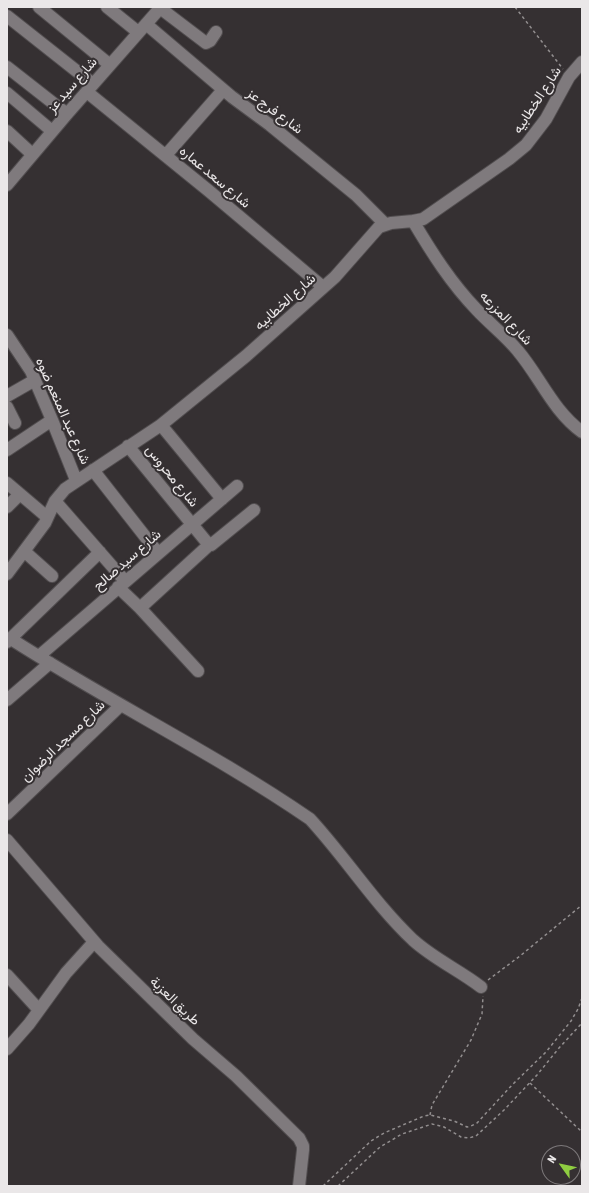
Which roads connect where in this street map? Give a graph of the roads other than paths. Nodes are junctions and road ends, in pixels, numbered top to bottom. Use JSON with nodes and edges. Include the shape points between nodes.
{"nodes":[{"id":1,"x":39,"y":7,"type":"edge"},
{"id":2,"x":107,"y":7,"type":"edge"},
{"id":3,"x":161,"y":7,"type":"edge"},
{"id":4,"x":7,"y":16,"type":"edge"},
{"id":5,"x":142,"y":28,"type":"junction"},
{"id":6,"x":216,"y":32,"type":"dead end"},
{"id":7,"x":582,"y":62,"type":"edge"},
{"id":8,"x":110,"y":65,"type":"junction"},
{"id":9,"x":7,"y":67,"type":"edge"},
{"id":10,"x":90,"y":88,"type":"junction"},
{"id":11,"x":223,"y":90,"type":"junction"},
{"id":12,"x":7,"y":93,"type":"edge"},
{"id":13,"x":67,"y":114,"type":"junction"},
{"id":14,"x":7,"y":131,"type":"edge"},
{"id":15,"x":52,"y":131,"type":"junction"},
{"id":16,"x":32,"y":154,"type":"junction"},
{"id":17,"x":166,"y":155,"type":"junction"},
{"id":18,"x":7,"y":185,"type":"edge"},
{"id":19,"x":413,"y":221,"type":"junction"},
{"id":20,"x":385,"y":224,"type":"junction"},
{"id":21,"x":323,"y":287,"type":"junction"},
{"id":22,"x":7,"y":335,"type":"edge"},
{"id":23,"x":35,"y":380,"type":"junction"},
{"id":24,"x":7,"y":396,"type":"edge"},
{"id":25,"x":7,"y":407,"type":"edge"},
{"id":26,"x":52,"y":420,"type":"junction"},
{"id":27,"x":15,"y":423,"type":"dead end"},
{"id":28,"x":161,"y":425,"type":"junction"},
{"id":29,"x":582,"y":432,"type":"edge"},
{"id":30,"x":128,"y":446,"type":"junction"},
{"id":31,"x":7,"y":450,"type":"edge"},
{"id":32,"x":93,"y":470,"type":"junction"},
{"id":33,"x":76,"y":480,"type":"junction"},
{"id":34,"x":7,"y":483,"type":"edge"},
{"id":35,"x":237,"y":486,"type":"dead end"},
{"id":36,"x":20,"y":494,"type":"junction"},
{"id":37,"x":222,"y":499,"type":"junction"},
{"id":38,"x":55,"y":501,"type":"junction"},
{"id":39,"x":7,"y":507,"type":"edge"},
{"id":40,"x":254,"y":510,"type":"dead end"},
{"id":41,"x":47,"y":517,"type":"junction"},
{"id":42,"x":192,"y":524,"type":"junction"},
{"id":43,"x":209,"y":545,"type":"junction"},
{"id":44,"x":24,"y":551,"type":"junction"},
{"id":45,"x":100,"y":552,"type":"junction"},
{"id":46,"x":158,"y":553,"type":"junction"},
{"id":47,"x":7,"y":574,"type":"edge"},
{"id":48,"x":52,"y":576,"type":"dead end"},
{"id":49,"x":122,"y":584,"type":"junction"},
{"id":50,"x":140,"y":608,"type":"junction"},
{"id":51,"x":9,"y":640,"type":"edge"},
{"id":52,"x":39,"y":656,"type":"junction"},
{"id":53,"x":50,"y":663,"type":"junction"},
{"id":54,"x":198,"y":671,"type":"dead end"},
{"id":55,"x":7,"y":700,"type":"edge"},
{"id":56,"x":121,"y":705,"type":"junction"},
{"id":57,"x":7,"y":814,"type":"edge"},
{"id":58,"x":7,"y":840,"type":"edge"},
{"id":59,"x":94,"y":942,"type":"junction"},
{"id":60,"x":7,"y":974,"type":"edge"},
{"id":61,"x":481,"y":987,"type":"road end"},
{"id":62,"x":39,"y":1010,"type":"junction"},
{"id":63,"x":7,"y":1049,"type":"edge"},
{"id":64,"x":300,"y":1186,"type":"edge"}],
"edges":[{"from":1,"to":8,"type":"street"},
{"from":2,"to":5,"type":"street","name":"شارع فرج عز"},
{"from":3,"to":5,"type":"street","name":"شارع سيد عز"},
{"from":3,"to":6,"type":"street","via":[[206,43]]},
{"from":4,"to":10,"type":"street","name":"شارع سعد عماره"},
{"from":5,"to":8,"type":"street","name":"شارع سيد عز"},
{"from":5,"to":11,"type":"street","name":"شارع فرج عز"},
{"from":7,"to":19,"type":"street","name":"شارع الخطابيه","via":[[569,77],[546,118],[526,146],[429,216]]},
{"from":8,"to":10,"type":"street","name":"شارع سيد عز"},
{"from":9,"to":13,"type":"street"},
{"from":10,"to":13,"type":"street","name":"شارع سيد عز"},
{"from":10,"to":17,"type":"street","name":"شارع سعد عماره"},
{"from":11,"to":17,"type":"street"},
{"from":11,"to":20,"type":"street","name":"شارع فرج عز","via":[[356,195]]},
{"from":12,"to":15,"type":"street"},
{"from":13,"to":15,"type":"street","name":"شارع سيد عز"},
{"from":14,"to":16,"type":"street"},
{"from":15,"to":16,"type":"street","name":"شارع سيد عز"},
{"from":16,"to":18,"type":"street","name":"شارع سيد عز"},
{"from":17,"to":21,"type":"street","name":"شارع سعد عماره"},
{"from":19,"to":20,"type":"street","name":"شارع الخطابيه"},
{"from":19,"to":29,"type":"street","name":"شارع المزرعه","via":[[450,280],[518,350],[564,417]]},
{"from":20,"to":21,"type":"street","name":"شارع الخطابيه","via":[[374,232]]},
{"from":21,"to":28,"type":"street","name":"شارع الخطابيه","via":[[246,356]]},
{"from":22,"to":23,"type":"street","name":"شارع عبد المنعم ضوه"},
{"from":23,"to":24,"type":"street"},
{"from":23,"to":26,"type":"street","name":"شارع عبد المنعم ضوه"},
{"from":25,"to":27,"type":"street"},
{"from":26,"to":31,"type":"street"},
{"from":26,"to":33,"type":"street","name":"شارع عبد المنعم ضوه"},
{"from":28,"to":30,"type":"street","name":"شارع الخطابيه"},
{"from":28,"to":37,"type":"street"},
{"from":30,"to":32,"type":"street","name":"شارع الخطابيه"},
{"from":30,"to":42,"type":"street","name":"شارع محروس"},
{"from":32,"to":33,"type":"street","name":"شارع الخطابيه"},
{"from":32,"to":46,"type":"street"},
{"from":33,"to":38,"type":"street","name":"شارع الخطابيه"},
{"from":34,"to":36,"type":"street"},
{"from":35,"to":37,"type":"street","name":"شارع سيد صالح"},
{"from":36,"to":39,"type":"street"},
{"from":36,"to":41,"type":"street"},
{"from":37,"to":42,"type":"street","name":"شارع سيد صالح"},
{"from":38,"to":41,"type":"street","name":"شارع الخطابيه"},
{"from":38,"to":45,"type":"street"},
{"from":40,"to":43,"type":"street"},
{"from":41,"to":44,"type":"street","name":"شارع الخطابيه"},
{"from":42,"to":43,"type":"street","name":"شارع محروس"},
{"from":42,"to":46,"type":"street","name":"شارع سيد صالح"},
{"from":43,"to":50,"type":"street"},
{"from":44,"to":47,"type":"street","name":"شارع الخطابيه"},
{"from":44,"to":48,"type":"street"},
{"from":45,"to":49,"type":"street"},
{"from":45,"to":51,"type":"street"},
{"from":46,"to":49,"type":"street","name":"شارع سيد صالح"},
{"from":49,"to":50,"type":"street"},
{"from":49,"to":52,"type":"street","name":"شارع سيد صالح"},
{"from":50,"to":54,"type":"street"},
{"from":51,"to":52,"type":"street"},
{"from":52,"to":53,"type":"street"},
{"from":53,"to":55,"type":"street"},
{"from":53,"to":56,"type":"street"},
{"from":56,"to":57,"type":"street","name":"شارع مسجد الرضوان"},
{"from":56,"to":61,"type":"street","via":[[208,754],[310,819],[390,916],[414,941]]},
{"from":58,"to":59,"type":"street","name":"طريق العزبة"},
{"from":59,"to":62,"type":"street","via":[[66,973]]},
{"from":59,"to":64,"type":"street","name":"طريق العزبة","via":[[299,1138],[303,1146]]},
{"from":60,"to":62,"type":"street"},
{"from":62,"to":63,"type":"street"}]}
